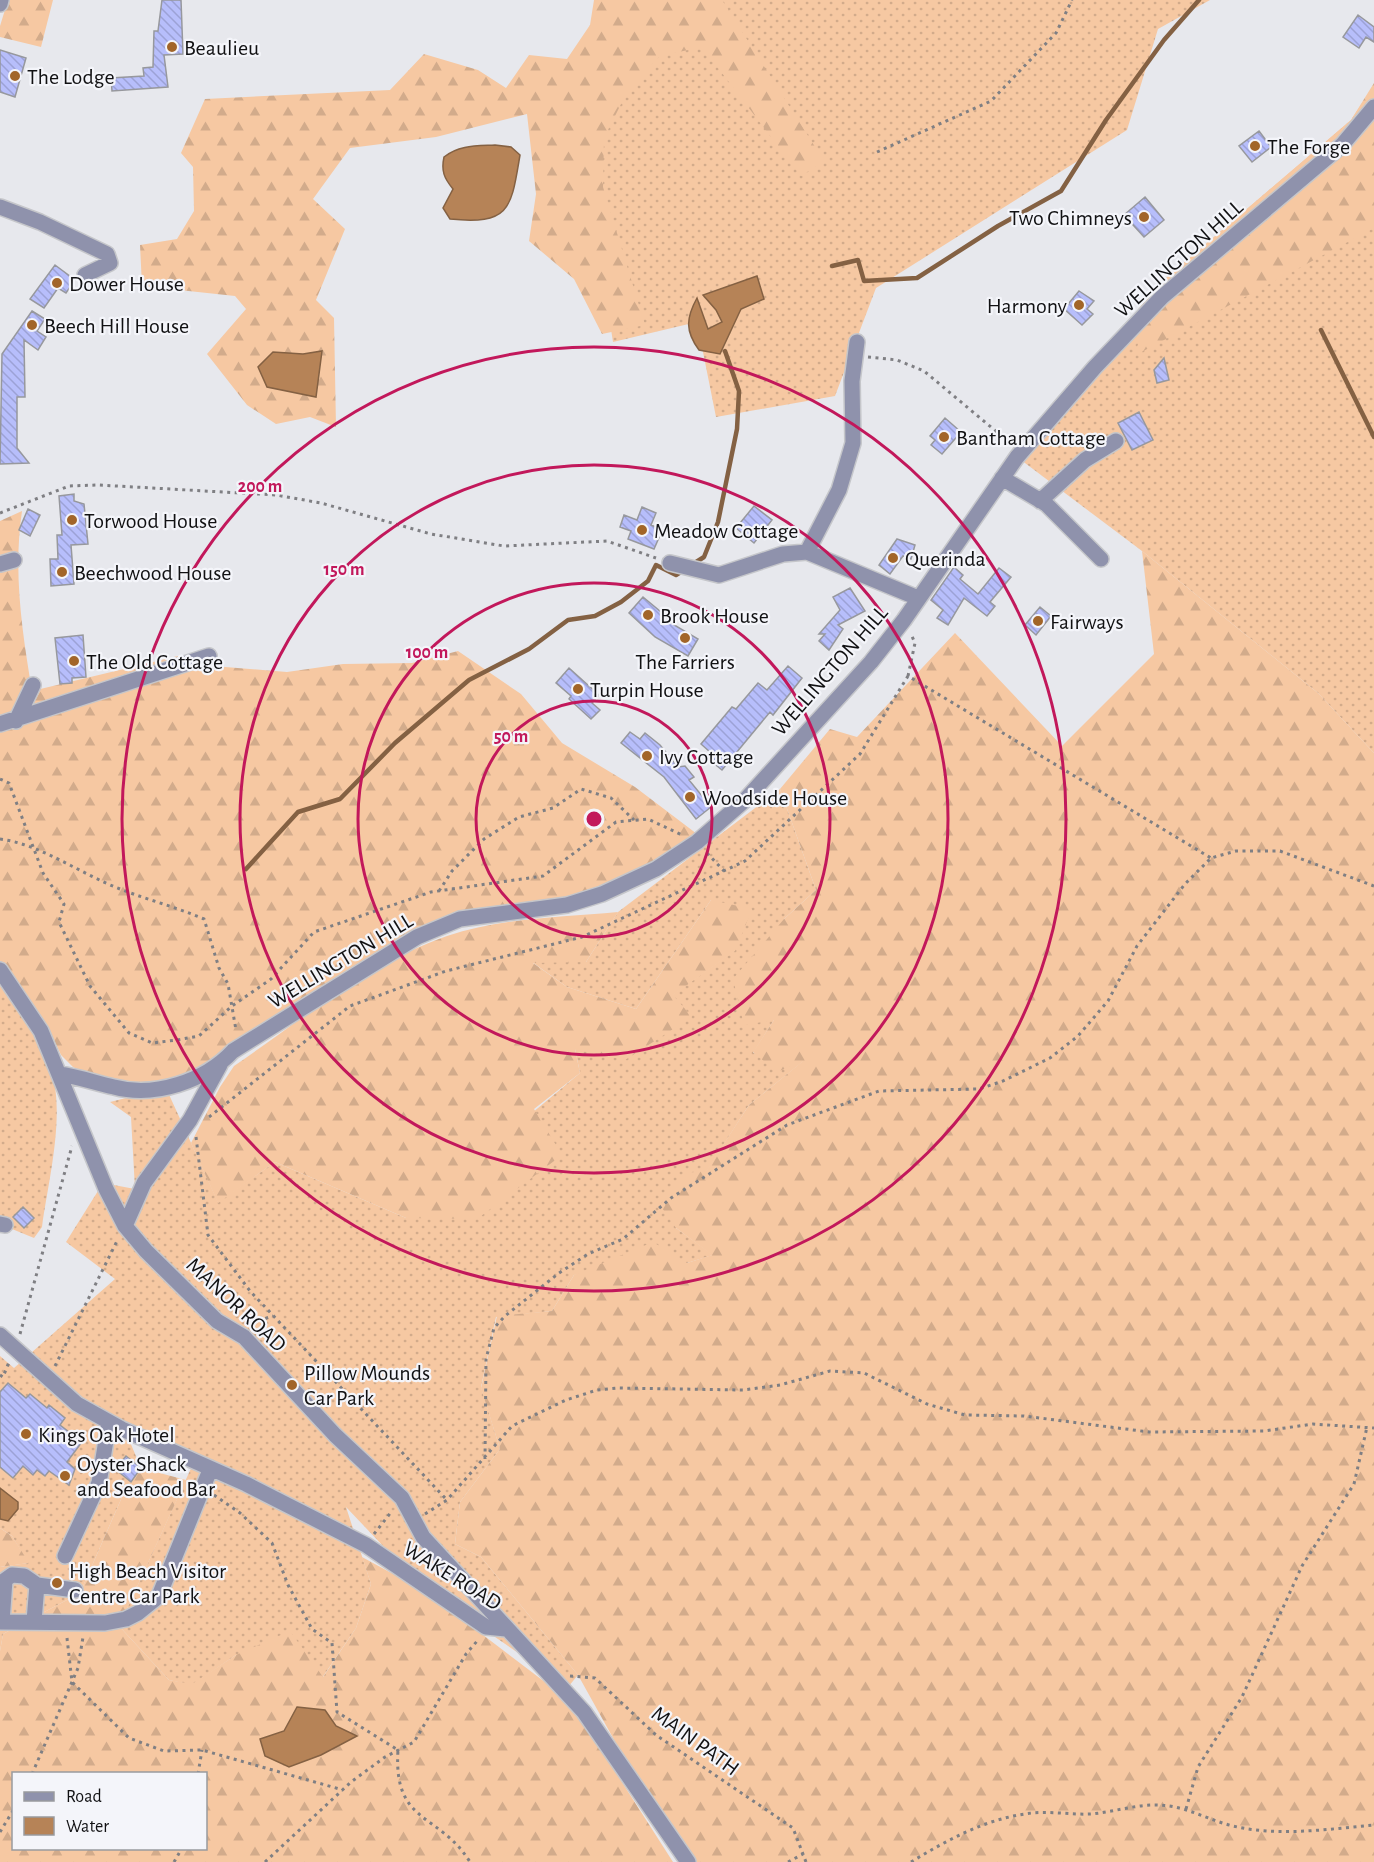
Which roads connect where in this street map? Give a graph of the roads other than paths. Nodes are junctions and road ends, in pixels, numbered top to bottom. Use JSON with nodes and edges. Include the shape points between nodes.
{"nodes":[{"id":1,"x":1,"y":0,"type":"edge"},
{"id":2,"x":0,"y":4,"type":"edge"},
{"id":3,"x":1374,"y":107,"type":"edge"},
{"id":4,"x":0,"y":207,"type":"edge"},
{"id":5,"x":85,"y":275,"type":"dead end"},
{"id":6,"x":856,"y":349,"type":"road end"},
{"id":7,"x":1116,"y":441,"type":"dead end"},
{"id":8,"x":1002,"y":478,"type":"junction"},
{"id":9,"x":1040,"y":501,"type":"junction"},
{"id":10,"x":807,"y":552,"type":"junction"},
{"id":11,"x":1101,"y":559,"type":"dead end"},
{"id":12,"x":670,"y":563,"type":"road end"},
{"id":13,"x":918,"y":598,"type":"junction"},
{"id":14,"x":209,"y":656,"type":"dead end"},
{"id":15,"x":33,"y":685,"type":"dead end"},
{"id":16,"x":16,"y":721,"type":"junction"},
{"id":17,"x":0,"y":724,"type":"edge"},
{"id":18,"x":0,"y":970,"type":"edge"},
{"id":19,"x":220,"y":1065,"type":"junction"},
{"id":20,"x":60,"y":1074,"type":"junction"},
{"id":21,"x":125,"y":1226,"type":"junction"},
{"id":22,"x":0,"y":1335,"type":"edge"},
{"id":23,"x":109,"y":1422,"type":"junction"},
{"id":24,"x":210,"y":1470,"type":"junction"},
{"id":25,"x":66,"y":1556,"type":"dead end"},
{"id":26,"x":37,"y":1585,"type":"junction"},
{"id":27,"x":75,"y":1590,"type":"dead end"},
{"id":28,"x":34,"y":1621,"type":"junction"},
{"id":29,"x":1,"y":1622,"type":"edge"},
{"id":30,"x":506,"y":1629,"type":"junction"},
{"id":31,"x":688,"y":1862,"type":"edge"}],
"edges":[{"from":1,"to":2,"type":"street"},
{"from":3,"to":8,"type":"street","name":"WELLINGTON HILL","via":[[1342,145],[1161,297],[1020,452]]},
{"from":4,"to":5,"type":"street","via":[[107,254],[110,263]]},
{"from":6,"to":10,"type":"street","via":[[852,443],[839,490]]},
{"from":7,"to":9,"type":"street","via":[[1085,460]]},
{"from":8,"to":9,"type":"street"},
{"from":8,"to":13,"type":"street","name":"WELLINGTON HILL"},
{"from":9,"to":11,"type":"street"},
{"from":10,"to":12,"type":"street","via":[[783,554],[719,575]]},
{"from":10,"to":13,"type":"street"},
{"from":13,"to":19,"type":"street","name":"WELLINGTON HILL","via":[[835,704],[745,800],[697,842],[656,868],[602,894],[567,904],[460,919],[417,937],[233,1051]]},
{"from":14,"to":16,"type":"street"},
{"from":15,"to":16,"type":"street"},
{"from":16,"to":17,"type":"street"},
{"from":18,"to":20,"type":"street","name":"MANOR ROAD","via":[[42,1031]]},
{"from":19,"to":20,"type":"street","name":"WELLINGTON HILL","via":[[184,1083],[139,1090]]},
{"from":19,"to":21,"type":"street","name":"WELLINGTON HILL","via":[[190,1120],[144,1183]]},
{"from":20,"to":21,"type":"street","name":"MANOR ROAD"},
{"from":21,"to":30,"type":"street","name":"MANOR ROAD","via":[[146,1251],[185,1277],[217,1321],[244,1337],[335,1435],[402,1498],[423,1537]]},
{"from":22,"to":23,"type":"street","name":"WAKE ROAD","via":[[77,1404]]},
{"from":23,"to":24,"type":"street","name":"WAKE ROAD"},
{"from":23,"to":25,"type":"street","via":[[99,1483]]},
{"from":24,"to":28,"type":"street","via":[[159,1596],[126,1619],[86,1623]]},
{"from":24,"to":30,"type":"street","name":"WAKE ROAD","via":[[366,1545],[486,1627]]},
{"from":26,"to":27,"type":"street"},
{"from":26,"to":28,"type":"street"},
{"from":26,"to":29,"type":"street","via":[[24,1576],[12,1575],[5,1580]]},
{"from":28,"to":29,"type":"street"},
{"from":30,"to":31,"type":"street","name":"WAKE ROAD","via":[[584,1712]]}]}
